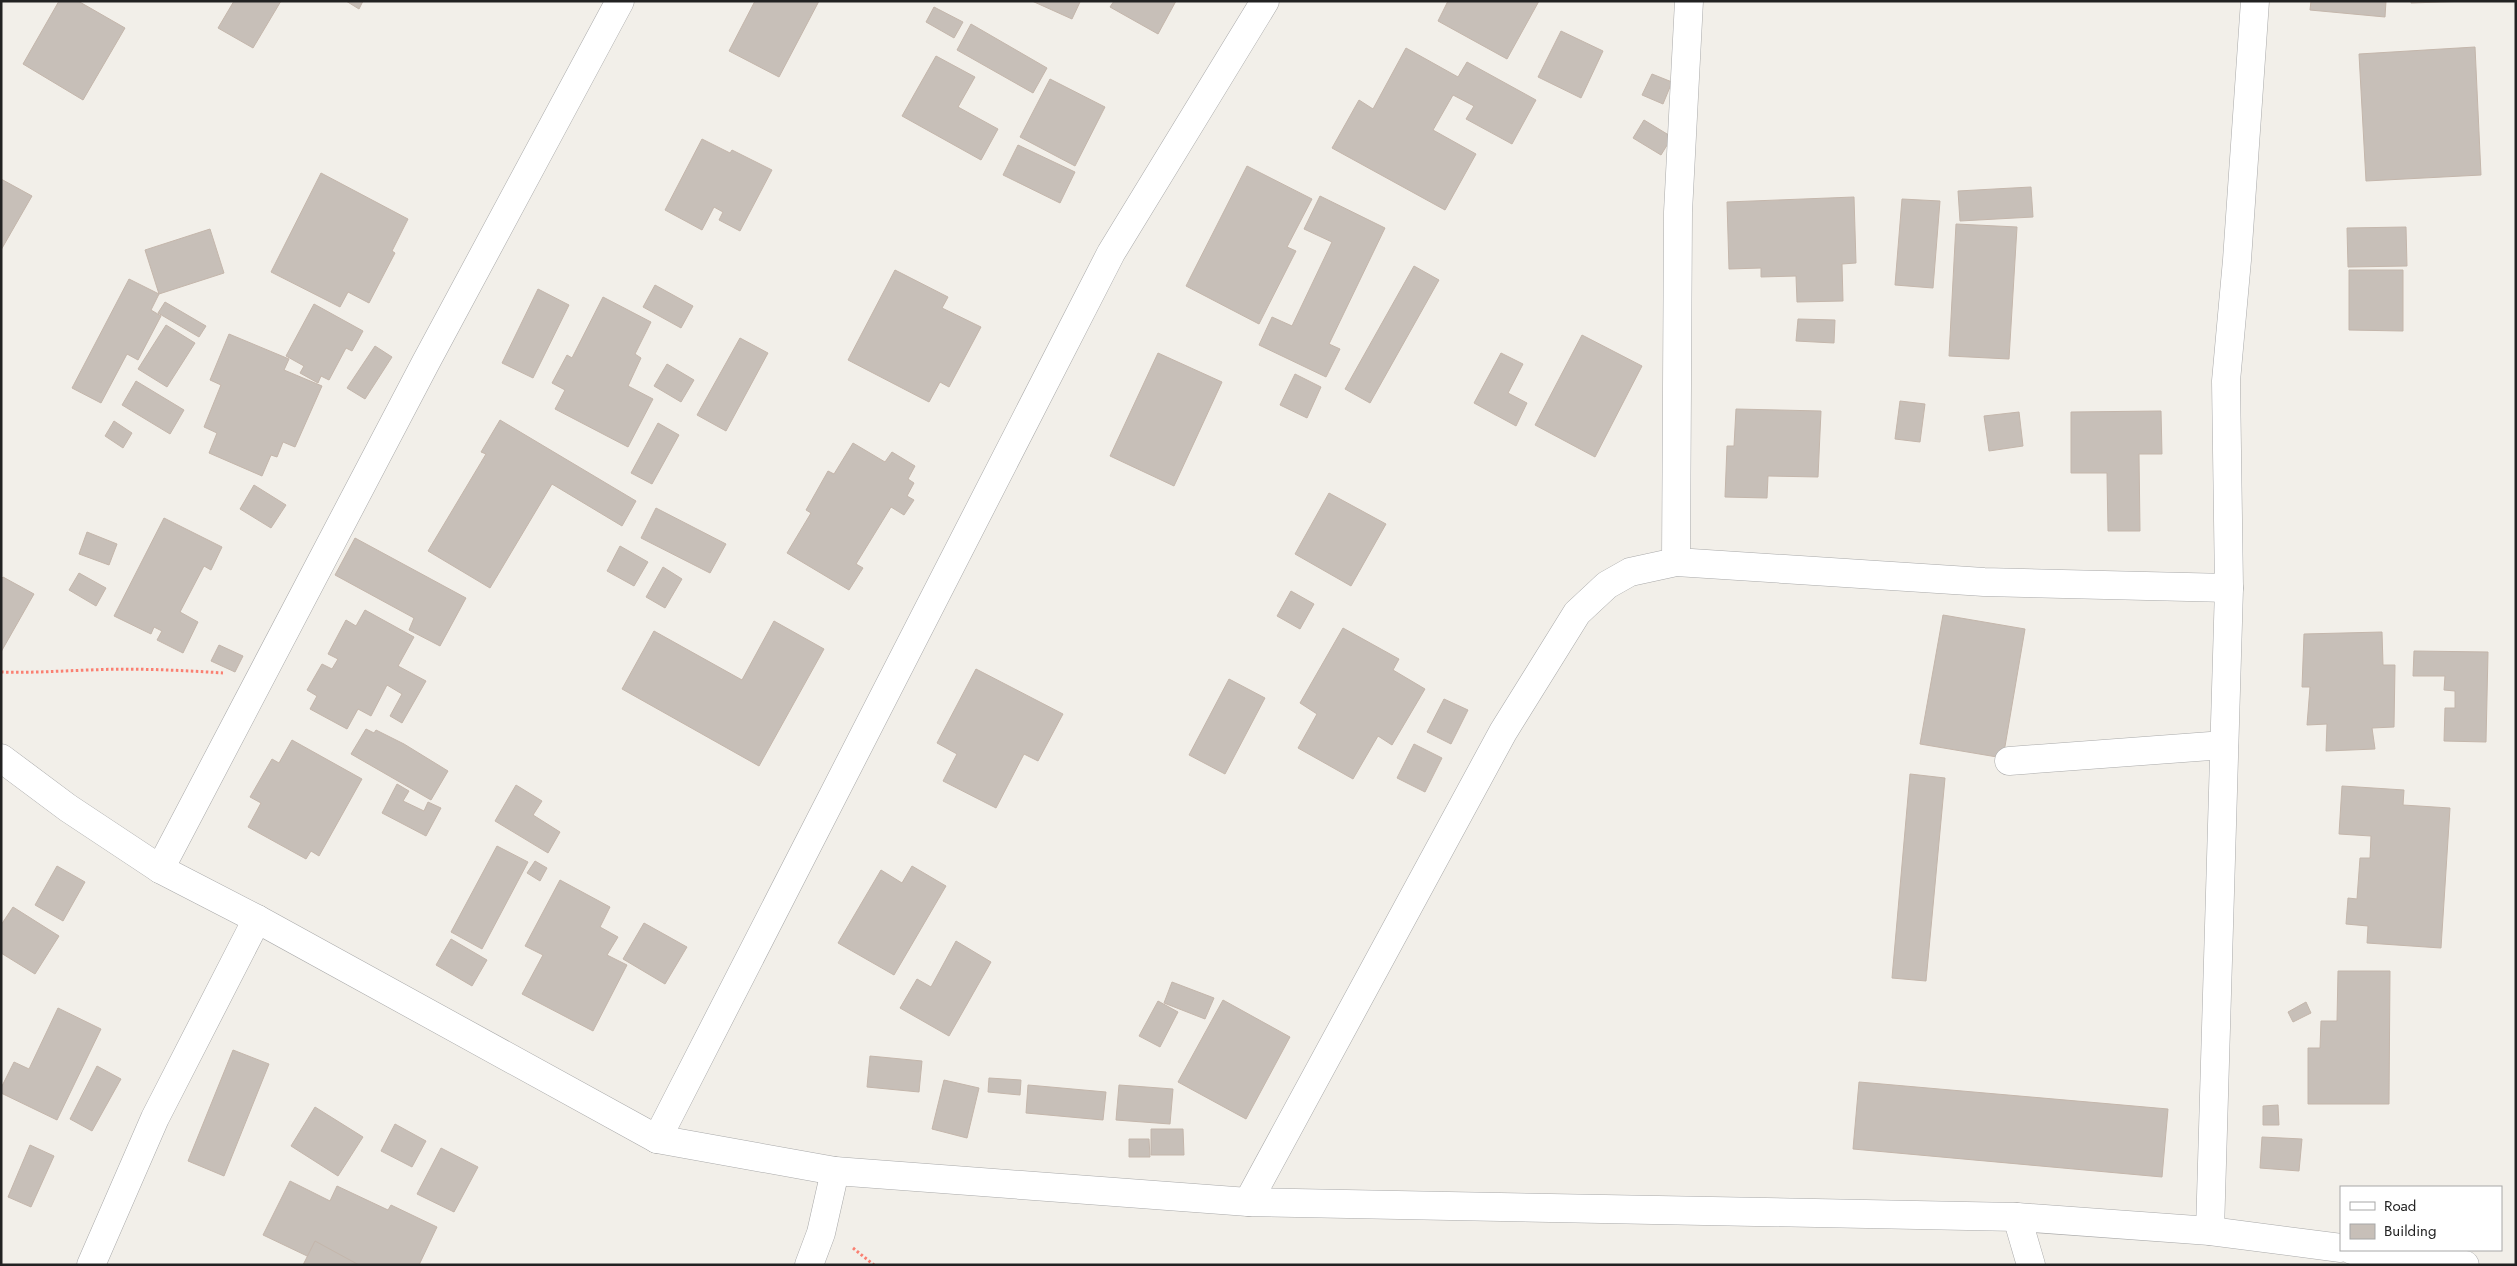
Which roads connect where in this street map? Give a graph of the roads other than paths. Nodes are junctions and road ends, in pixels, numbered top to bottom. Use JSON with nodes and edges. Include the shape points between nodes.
{"nodes":[{"id":1,"x":620,"y":1,"type":"edge"},
{"id":2,"x":1265,"y":1,"type":"edge"},
{"id":3,"x":1689,"y":1,"type":"edge"},
{"id":4,"x":2255,"y":1,"type":"edge"},
{"id":5,"x":1676,"y":562,"type":"junction"},
{"id":6,"x":2229,"y":588,"type":"junction"},
{"id":7,"x":2224,"y":745,"type":"junction"},
{"id":8,"x":1,"y":758,"type":"edge"},
{"id":9,"x":2009,"y":761,"type":"dead end"},
{"id":10,"x":160,"y":869,"type":"junction"},
{"id":11,"x":257,"y":919,"type":"junction"},
{"id":12,"x":657,"y":1139,"type":"junction"},
{"id":13,"x":834,"y":1171,"type":"junction"},
{"id":14,"x":1248,"y":1202,"type":"junction"},
{"id":15,"x":2017,"y":1217,"type":"junction"},
{"id":16,"x":2210,"y":1231,"type":"junction"},
{"id":17,"x":2340,"y":1248,"type":"edge"},
{"id":18,"x":2360,"y":1251,"type":"edge"},
{"id":19,"x":91,"y":1265,"type":"edge"},
{"id":20,"x":809,"y":1265,"type":"edge"},
{"id":21,"x":2031,"y":1265,"type":"edge"},
{"id":22,"x":2465,"y":1265,"type":"edge"}],
"edges":[{"from":1,"to":10,"type":"street"},
{"from":2,"to":12,"type":"street","via":[[1111,253]]},
{"from":3,"to":5,"type":"street","via":[[1678,212]]},
{"from":4,"to":6,"type":"street","via":[[2226,381]]},
{"from":5,"to":6,"type":"street","via":[[1984,582]]},
{"from":5,"to":14,"type":"street","via":[[1630,572],[1607,585],[1577,613],[1503,732]]},
{"from":6,"to":7,"type":"street"},
{"from":7,"to":9,"type":"street"},
{"from":7,"to":16,"type":"street"},
{"from":8,"to":10,"type":"street","via":[[68,808]]},
{"from":10,"to":11,"type":"street"},
{"from":11,"to":12,"type":"street"},
{"from":11,"to":19,"type":"street","via":[[155,1118]]},
{"from":12,"to":13,"type":"street"},
{"from":13,"to":14,"type":"street"},
{"from":13,"to":20,"type":"street"},
{"from":14,"to":15,"type":"street"},
{"from":15,"to":16,"type":"street"},
{"from":15,"to":21,"type":"street"},
{"from":16,"to":17,"type":"street"},
{"from":18,"to":22,"type":"street"}]}
